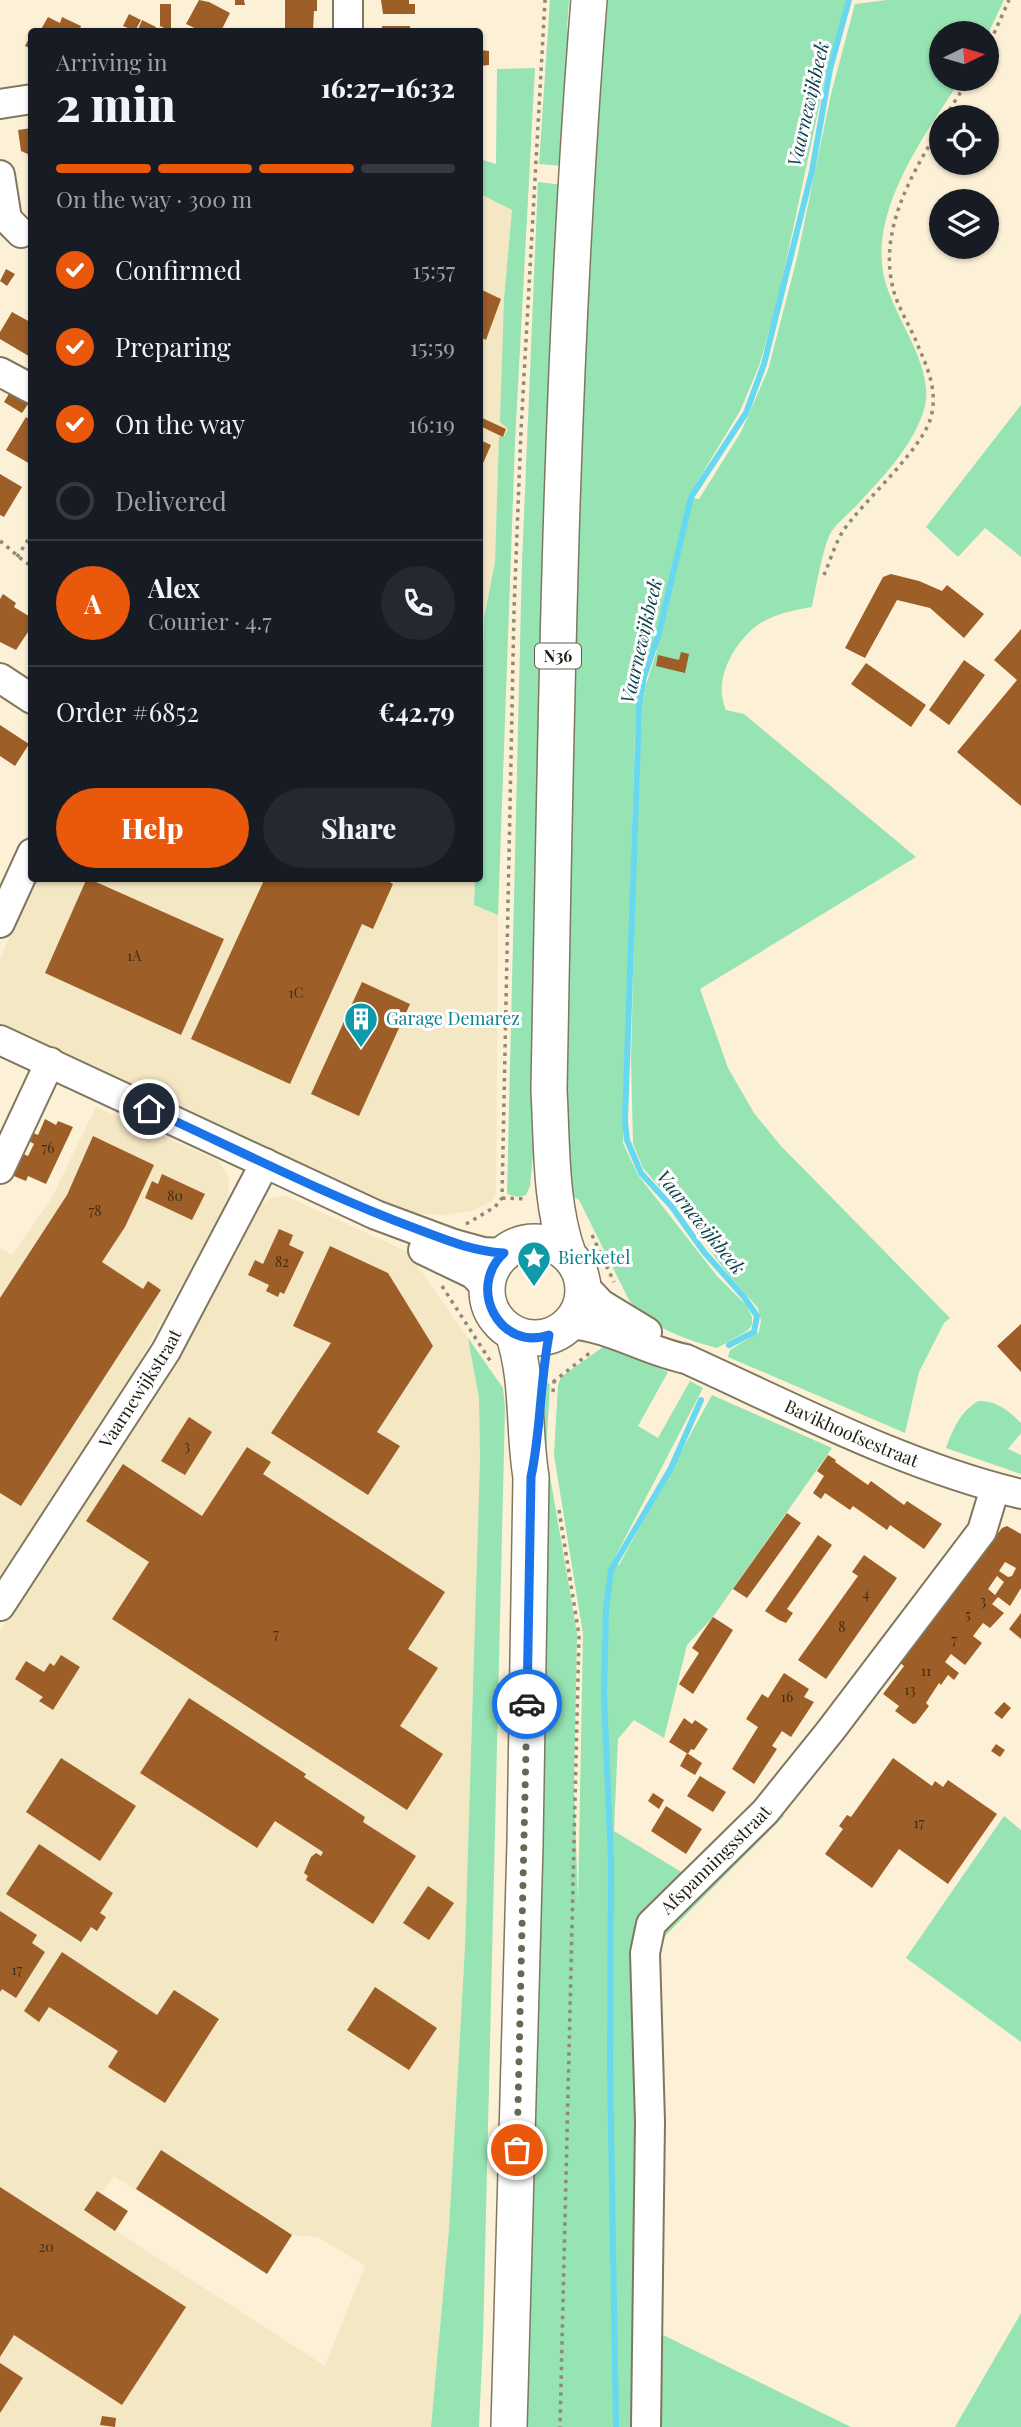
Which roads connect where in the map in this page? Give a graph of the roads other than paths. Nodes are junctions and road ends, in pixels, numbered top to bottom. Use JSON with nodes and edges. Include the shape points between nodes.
{"nodes":[{"id":1,"x":348,"y":0,"type":"edge"},
{"id":2,"x":589,"y":0,"type":"edge"},
{"id":3,"x":348,"y":28,"type":"edge"},
{"id":4,"x":28,"y":100,"type":"edge"},
{"id":5,"x":0,"y":104,"type":"edge"},
{"id":6,"x":0,"y":175,"type":"edge"},
{"id":7,"x":21,"y":233,"type":"dead end"},
{"id":8,"x":0,"y":372,"type":"edge"},
{"id":9,"x":28,"y":387,"type":"edge"},
{"id":10,"x":0,"y":678,"type":"edge"},
{"id":11,"x":28,"y":696,"type":"edge"},
{"id":12,"x":28,"y":862,"type":"edge"},
{"id":13,"x":0,"y":923,"type":"edge"},
{"id":14,"x":0,"y":1040,"type":"edge"},
{"id":15,"x":50,"y":1062,"type":"junction"},
{"id":16,"x":549,"y":1090,"type":"junction"},
{"id":17,"x":265,"y":1163,"type":"junction"},
{"id":18,"x":0,"y":1169,"type":"edge"},
{"id":19,"x":376,"y":1215,"type":"junction"},
{"id":20,"x":512,"y":1248,"type":"junction"},
{"id":21,"x":568,"y":1254,"type":"junction"},
{"id":22,"x":583,"y":1285,"type":"junction"},
{"id":23,"x":487,"y":1288,"type":"junction"},
{"id":24,"x":559,"y":1330,"type":"junction"},
{"id":25,"x":513,"y":1333,"type":"junction"},
{"id":26,"x":686,"y":1359,"type":"junction"},
{"id":27,"x":543,"y":1385,"type":"junction"},
{"id":28,"x":1008,"y":1491,"type":"edge"},
{"id":29,"x":0,"y":1606,"type":"edge"},
{"id":30,"x":509,"y":2427,"type":"edge"},
{"id":31,"x":646,"y":2427,"type":"edge"}],
"edges":[{"from":1,"to":3,"type":"street"},
{"from":2,"to":16,"type":"main road","number":"N36","via":[[565,418]]},
{"from":4,"to":5,"type":"street"},
{"from":6,"to":7,"type":"street","via":[[8,219]]},
{"from":8,"to":9,"type":"street"},
{"from":10,"to":11,"type":"street"},
{"from":12,"to":13,"type":"street"},
{"from":14,"to":15,"type":"street"},
{"from":15,"to":17,"type":"street"},
{"from":15,"to":18,"type":"street"},
{"from":16,"to":20,"type":"main road","number":"N36","via":[[534,1215],[529,1229]]},
{"from":16,"to":21,"type":"main road","number":"N36","via":[[556,1199]]},
{"from":17,"to":19,"type":"street"},
{"from":17,"to":29,"type":"street","name":"Vaarnewijkstraat","via":[[166,1351]]},
{"from":19,"to":20,"type":"street","via":[[483,1252]]},
{"from":19,"to":23,"type":"street","via":[[412,1245],[473,1274]]},
{"from":20,"to":21,"type":"main road","via":[[535,1241],[556,1245]]},
{"from":20,"to":23,"type":"main road","number":"N36","via":[[491,1269]]},
{"from":21,"to":22,"type":"main road","number":"N36"},
{"from":22,"to":24,"type":"main road","via":[[576,1316]]},
{"from":22,"to":26,"type":"street","name":"Bavikhoofsestraat","via":[[601,1304]]},
{"from":23,"to":25,"type":"main road","via":[[492,1312]]},
{"from":24,"to":25,"type":"main road","via":[[525,1337]]},
{"from":24,"to":26,"type":"street","name":"Bavikhoofsestraat","via":[[590,1325]]},
{"from":24,"to":27,"type":"main road"},
{"from":25,"to":27,"type":"main road","via":[[521,1356]]},
{"from":26,"to":28,"type":"street","name":"Bavikhoofsestraat","via":[[902,1457]]},
{"from":27,"to":30,"type":"main road","via":[[527,1449],[531,1477],[525,1830]]},
{"from":28,"to":31,"type":"street","name":"Afspanningsstraat","via":[[765,1812],[651,1924],[645,1953],[650,2121]]}]}
